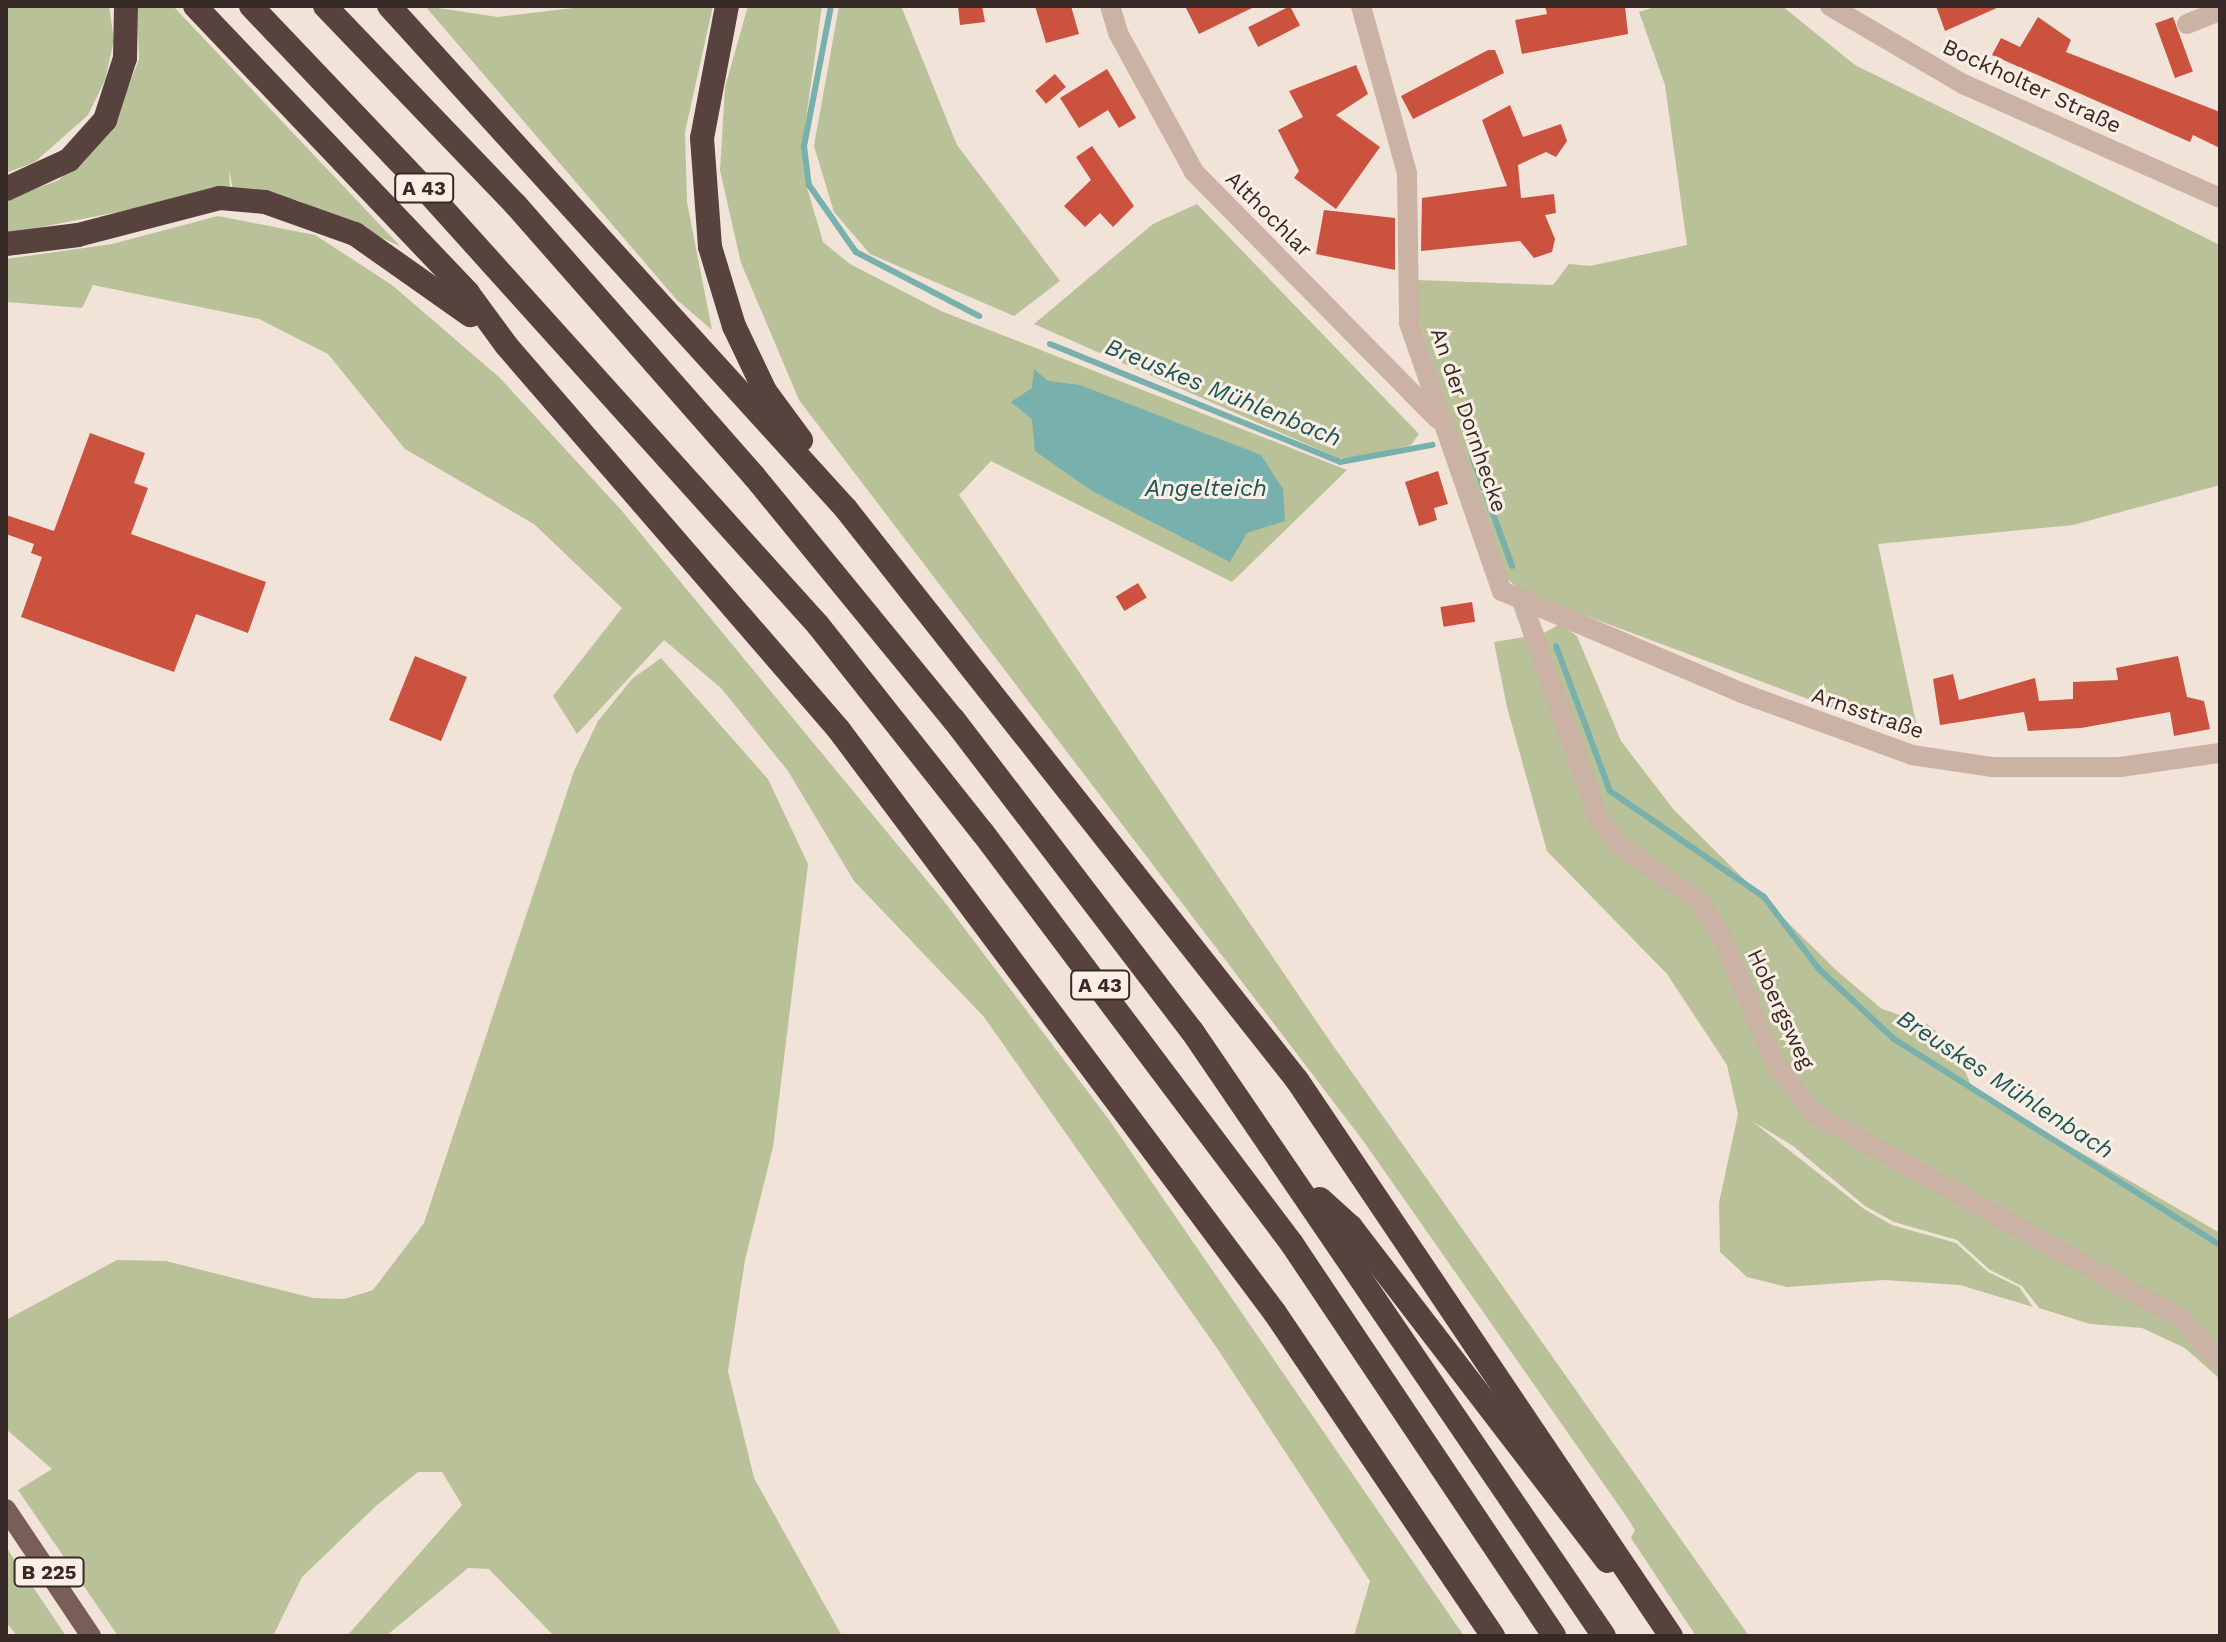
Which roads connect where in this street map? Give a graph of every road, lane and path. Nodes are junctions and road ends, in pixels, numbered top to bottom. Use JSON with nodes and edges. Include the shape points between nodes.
{"nodes":[{"id":1,"x":126,"y":6,"type":"edge"},
{"id":2,"x":195,"y":6,"type":"edge"},
{"id":3,"x":251,"y":6,"type":"edge"},
{"id":4,"x":325,"y":6,"type":"edge"},
{"id":5,"x":389,"y":6,"type":"edge"},
{"id":6,"x":727,"y":6,"type":"edge"},
{"id":7,"x":1110,"y":6,"type":"edge"},
{"id":8,"x":1830,"y":6,"type":"edge"},
{"id":9,"x":1368,"y":7,"type":"edge"},
{"id":10,"x":2220,"y":11,"type":"edge"},
{"id":11,"x":2187,"y":24,"type":"dead end"},
{"id":12,"x":6,"y":189,"type":"edge"},
{"id":13,"x":2220,"y":198,"type":"edge"},
{"id":14,"x":6,"y":244,"type":"edge"},
{"id":15,"x":506,"y":345,"type":"junction"},
{"id":16,"x":1441,"y":422,"type":"junction"},
{"id":17,"x":846,"y":509,"type":"junction"},
{"id":18,"x":1522,"y":601,"type":"junction"},
{"id":19,"x":2220,"y":753,"type":"edge"},
{"id":20,"x":1288,"y":1171,"type":"junction"},
{"id":21,"x":2220,"y":1363,"type":"edge"},
{"id":22,"x":6,"y":1509,"type":"edge"},
{"id":23,"x":91,"y":1636,"type":"edge"},
{"id":24,"x":1493,"y":1636,"type":"edge"},
{"id":25,"x":1554,"y":1636,"type":"edge"},
{"id":26,"x":1604,"y":1636,"type":"edge"},
{"id":27,"x":1664,"y":1636,"type":"edge"},
{"id":28,"x":1671,"y":1636,"type":"edge"}],
"edges":[{"from":1,"to":12,"type":"highway","via":[[125,58],[105,120],[69,160]]},
{"from":2,"to":15,"type":"highway","via":[[468,293]]},
{"from":3,"to":25,"type":"highway","number":"A 43","via":[[425,189],[818,625],[964,808],[1292,1244]]},
{"from":4,"to":20,"type":"highway","number":"A 43","via":[[515,204],[754,476],[1066,867]]},
{"from":5,"to":17,"type":"highway"},
{"from":6,"to":17,"type":"highway","via":[[702,138],[710,247],[734,326],[765,391]]},
{"from":7,"to":16,"type":"street","name":"Althochlar","via":[[1118,33],[1194,172]]},
{"from":8,"to":13,"type":"street","name":"Bockholter Straße","via":[[1963,84]]},
{"from":9,"to":16,"type":"street","name":"An der Dornhecke","via":[[1407,173],[1409,323]]},
{"from":10,"to":11,"type":"street"},
{"from":14,"to":15,"type":"highway","via":[[78,235],[220,198],[265,202],[320,217],[380,249]]},
{"from":15,"to":24,"type":"highway","via":[[839,730],[1025,971],[1275,1313]]},
{"from":16,"to":18,"type":"street","name":"An der Dornhecke","via":[[1502,591]]},
{"from":17,"to":28,"type":"highway","via":[[1297,1080]]},
{"from":18,"to":19,"type":"street","name":"Arnsstraße","via":[[1912,755],[1991,767],[2120,767]]},
{"from":18,"to":21,"type":"street","name":"Hobergsweg","via":[[1599,820],[1622,848],[1698,900],[1722,937],[1774,1061],[1813,1113],[2182,1319]]},
{"from":20,"to":26,"type":"highway","number":"A 43"},
{"from":20,"to":27,"type":"highway","via":[[1351,1227]]},
{"from":22,"to":23,"type":"main road","number":"B 225"}]}
